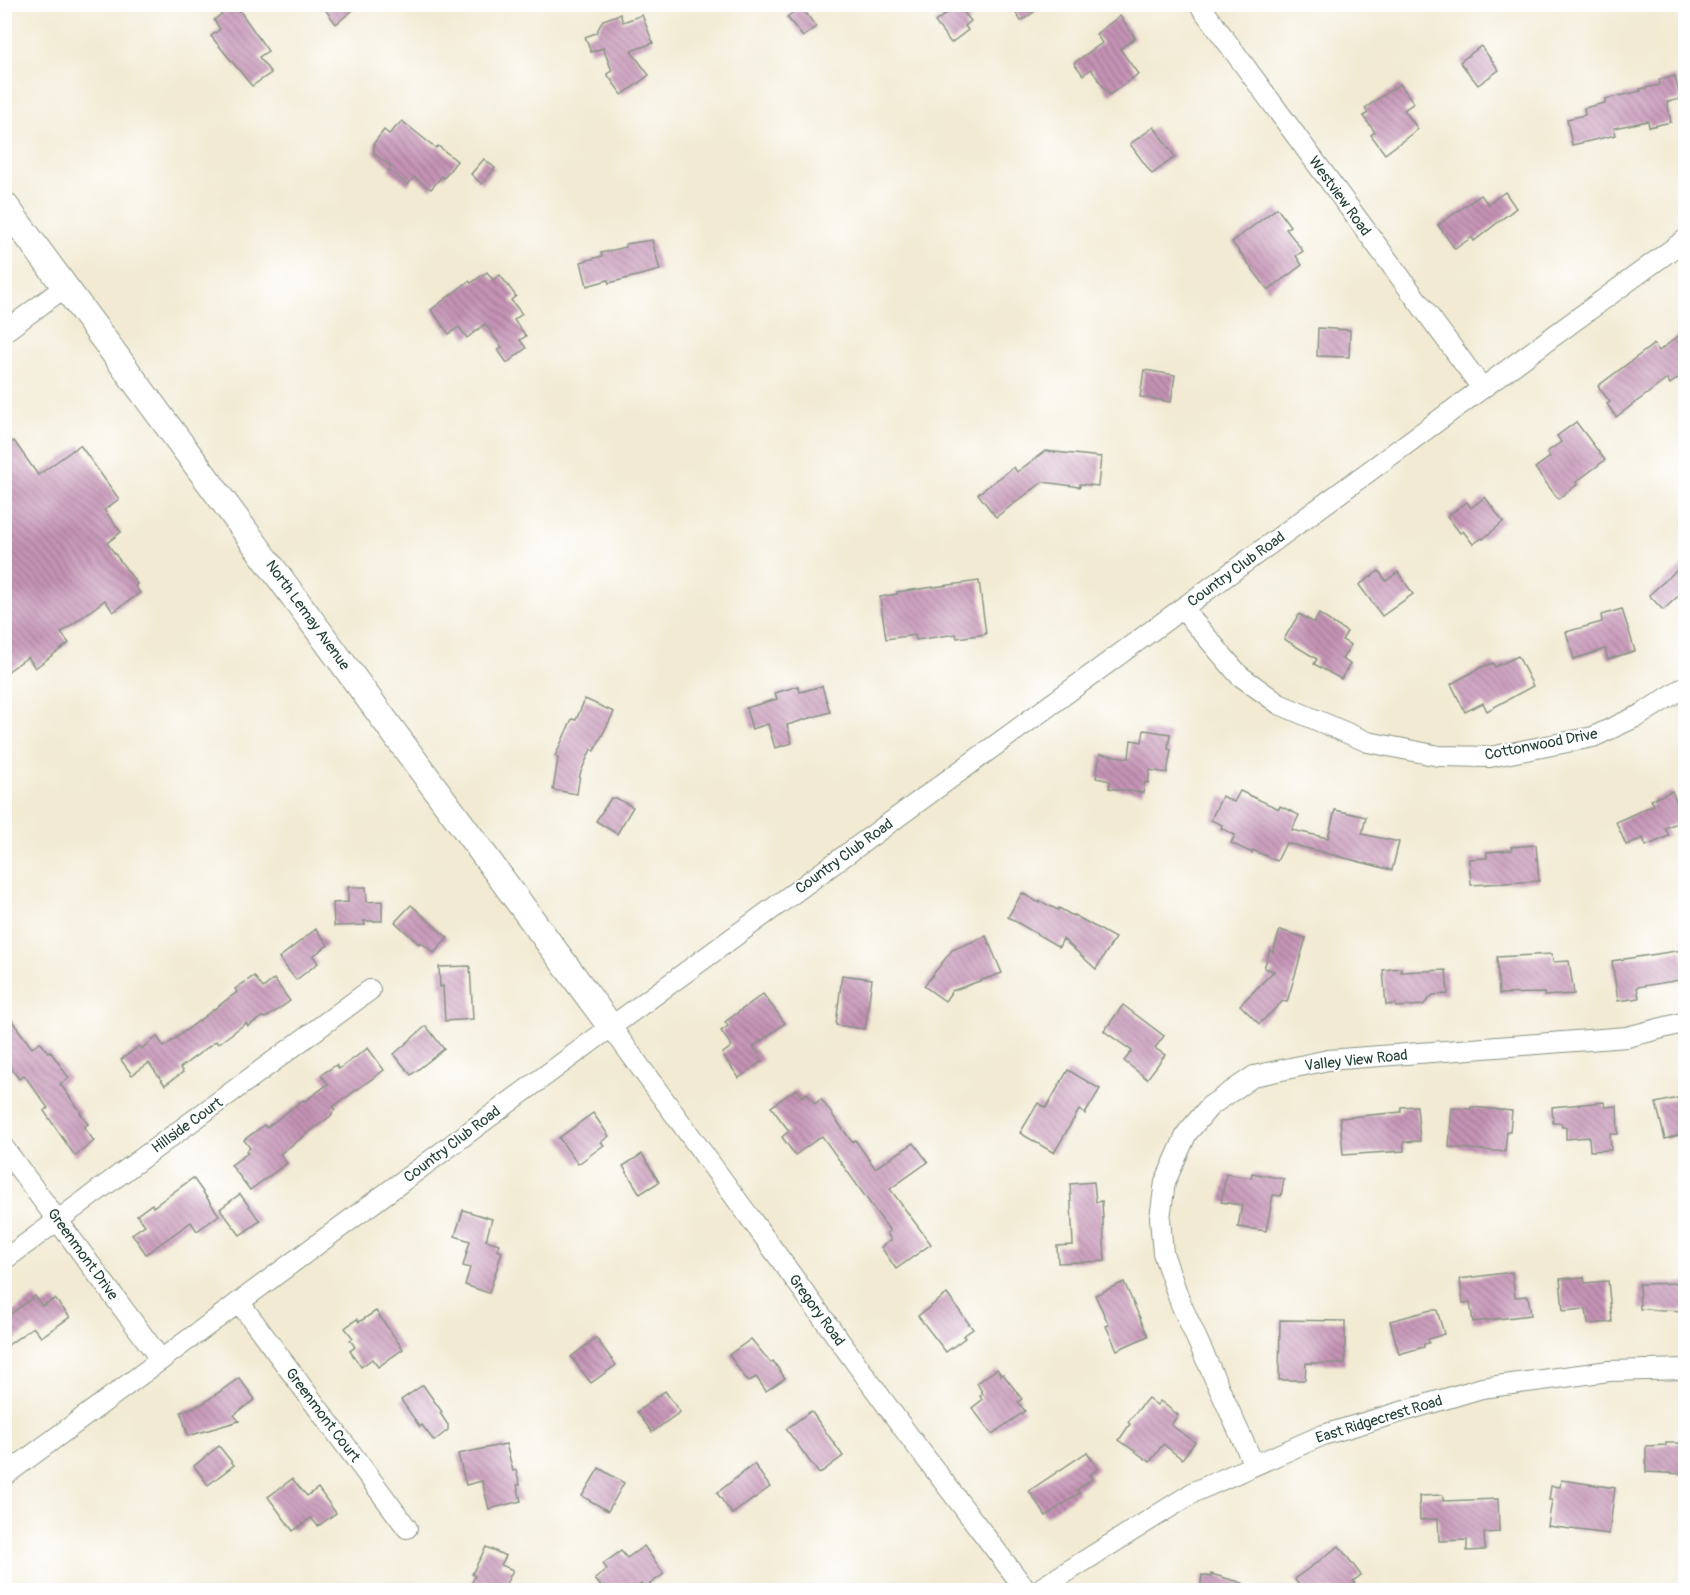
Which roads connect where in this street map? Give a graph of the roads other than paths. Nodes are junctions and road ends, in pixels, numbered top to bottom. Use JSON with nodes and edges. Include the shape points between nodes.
{"nodes":[{"id":1,"x":1199,"y":4,"type":"edge"},
{"id":2,"x":4,"y":204,"type":"edge"},
{"id":3,"x":1686,"y":239,"type":"edge"},
{"id":4,"x":65,"y":287,"type":"junction"},
{"id":5,"x":4,"y":332,"type":"edge"},
{"id":6,"x":1482,"y":388,"type":"junction"},
{"id":7,"x":1182,"y":608,"type":"junction"},
{"id":8,"x":1686,"y":686,"type":"edge"},
{"id":9,"x":370,"y":990,"type":"dead end"},
{"id":10,"x":1686,"y":1022,"type":"edge"},
{"id":11,"x":611,"y":1027,"type":"junction"},
{"id":12,"x":4,"y":1148,"type":"edge"},
{"id":13,"x":58,"y":1220,"type":"junction"},
{"id":14,"x":4,"y":1260,"type":"edge"},
{"id":15,"x":239,"y":1302,"type":"junction"},
{"id":16,"x":160,"y":1360,"type":"junction"},
{"id":17,"x":1686,"y":1369,"type":"edge"},
{"id":18,"x":1254,"y":1465,"type":"junction"},
{"id":19,"x":4,"y":1476,"type":"edge"},
{"id":20,"x":407,"y":1528,"type":"dead end"},
{"id":21,"x":1026,"y":1590,"type":"edge"},
{"id":22,"x":1038,"y":1590,"type":"edge"}],
"edges":[{"from":1,"to":6,"type":"street","name":"Westview Road"},
{"from":2,"to":4,"type":"main road","name":"North Lemay Avenue"},
{"from":3,"to":6,"type":"street","name":"Country Club Road"},
{"from":4,"to":5,"type":"street"},
{"from":4,"to":11,"type":"main road","name":"North Lemay Avenue"},
{"from":6,"to":7,"type":"street","name":"Country Club Road"},
{"from":7,"to":8,"type":"street","name":"Cottonwood Drive","via":[[1239,675],[1279,704],[1368,742],[1439,756],[1490,757],[1593,736],[1640,715]]},
{"from":7,"to":11,"type":"street","name":"Country Club Road"},
{"from":9,"to":13,"type":"street","name":"Hillside Court"},
{"from":10,"to":18,"type":"street","name":"Valley View Road","via":[[1627,1036],[1328,1060],[1254,1076],[1210,1106],[1187,1134],[1165,1182],[1160,1218],[1163,1253],[1180,1302]]},
{"from":11,"to":15,"type":"street","name":"Country Club Road"},
{"from":11,"to":21,"type":"street","name":"Gregory Road"},
{"from":12,"to":13,"type":"street","name":"Greenmont Drive"},
{"from":13,"to":14,"type":"street","name":"Hillside Court"},
{"from":13,"to":16,"type":"street","name":"Greenmont Drive"},
{"from":15,"to":16,"type":"street","name":"Country Club Road"},
{"from":15,"to":20,"type":"street","name":"Greenmont Court"},
{"from":16,"to":19,"type":"street","name":"Country Club Road"},
{"from":17,"to":18,"type":"street","name":"East Ridgecrest Road","via":[[1609,1371],[1482,1388],[1323,1435]]},
{"from":18,"to":22,"type":"street","name":"East Ridgecrest Road","via":[[1194,1492]]}]}
